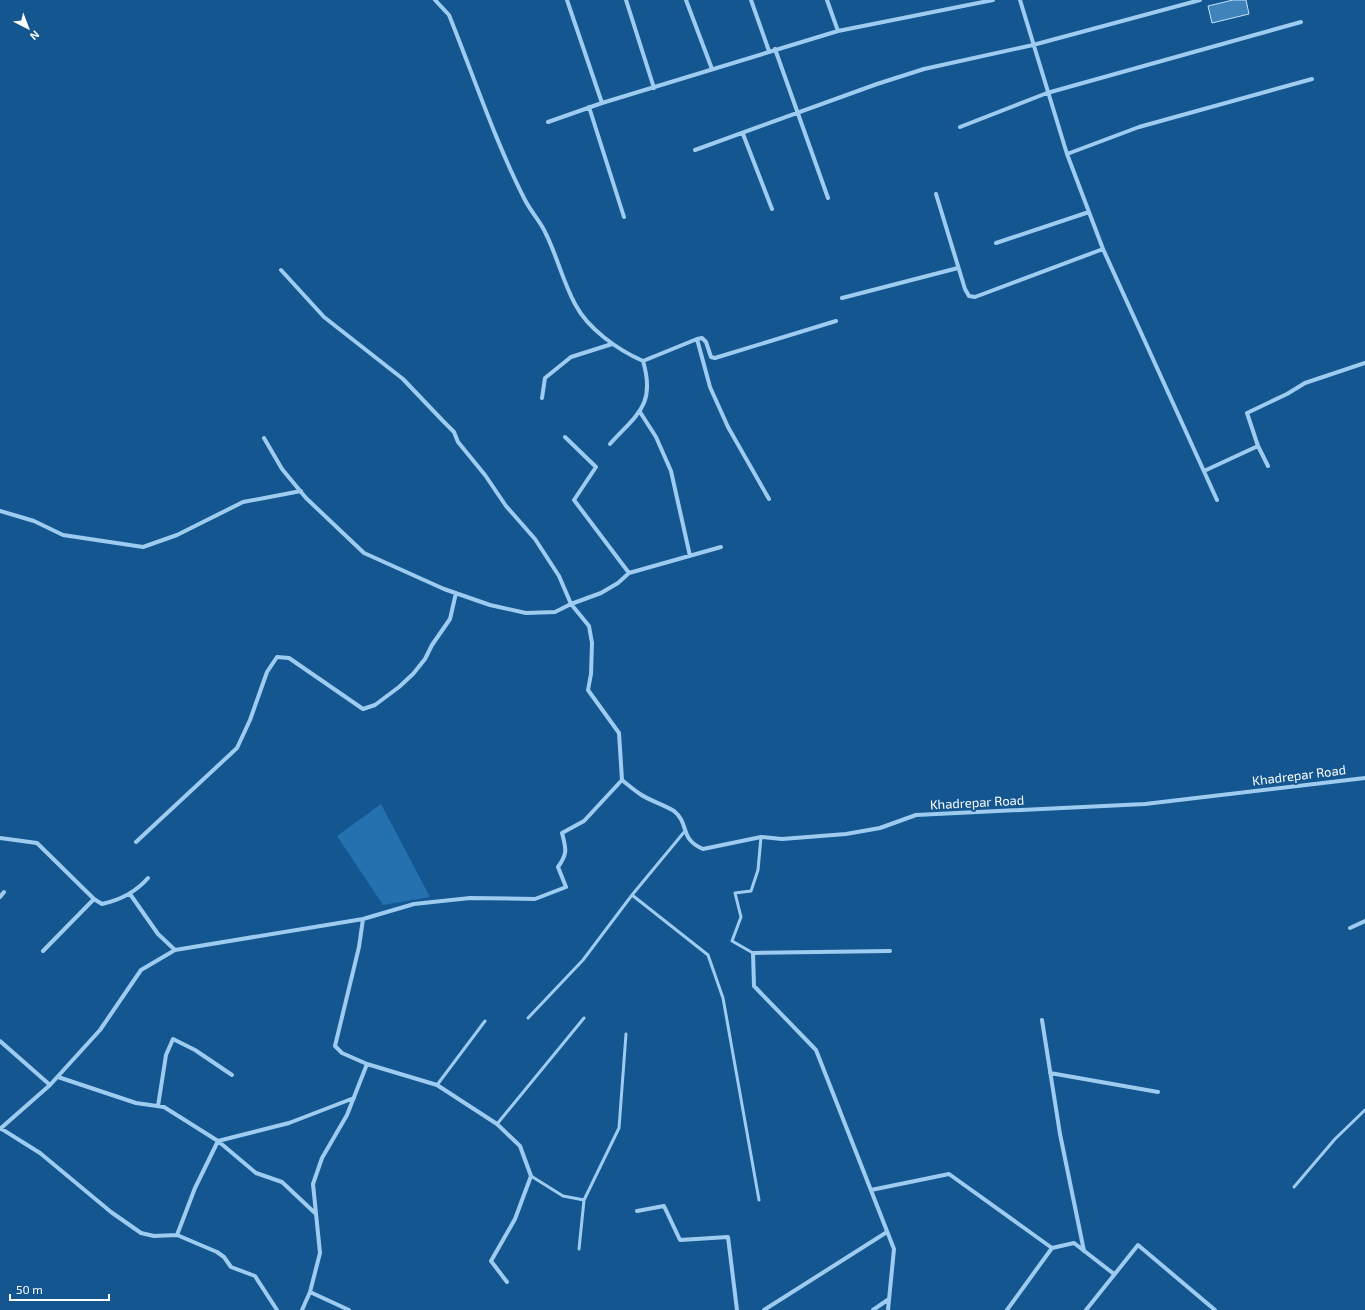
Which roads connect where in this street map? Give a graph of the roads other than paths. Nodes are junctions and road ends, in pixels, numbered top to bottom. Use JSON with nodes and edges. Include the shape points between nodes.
{"nodes":[{"id":1,"x":435,"y":0,"type":"edge"},
{"id":2,"x":567,"y":0,"type":"edge"},
{"id":3,"x":626,"y":0,"type":"edge"},
{"id":4,"x":686,"y":0,"type":"edge"},
{"id":5,"x":750,"y":0,"type":"edge"},
{"id":6,"x":827,"y":0,"type":"edge"},
{"id":7,"x":993,"y":0,"type":"edge"},
{"id":8,"x":1020,"y":0,"type":"edge"},
{"id":9,"x":1200,"y":0,"type":"edge"},
{"id":10,"x":1301,"y":22,"type":"dead end"},
{"id":11,"x":838,"y":31,"type":"junction"},
{"id":12,"x":1033,"y":45,"type":"junction"},
{"id":13,"x":774,"y":49,"type":"junction"},
{"id":14,"x":769,"y":51,"type":"junction"},
{"id":15,"x":712,"y":69,"type":"junction"},
{"id":16,"x":1312,"y":79,"type":"dead end"},
{"id":17,"x":654,"y":88,"type":"junction"},
{"id":18,"x":1047,"y":94,"type":"junction"},
{"id":19,"x":602,"y":103,"type":"junction"},
{"id":20,"x":589,"y":108,"type":"junction"},
{"id":21,"x":798,"y":114,"type":"junction"},
{"id":22,"x":548,"y":122,"type":"dead end"},
{"id":23,"x":960,"y":127,"type":"dead end"},
{"id":24,"x":743,"y":134,"type":"junction"},
{"id":25,"x":695,"y":150,"type":"dead end"},
{"id":26,"x":1067,"y":154,"type":"junction"},
{"id":27,"x":936,"y":194,"type":"dead end"},
{"id":28,"x":828,"y":198,"type":"dead end"},
{"id":29,"x":772,"y":209,"type":"dead end"},
{"id":30,"x":1089,"y":212,"type":"junction"},
{"id":31,"x":624,"y":217,"type":"dead end"},
{"id":32,"x":996,"y":243,"type":"dead end"},
{"id":33,"x":1103,"y":249,"type":"junction"},
{"id":34,"x":958,"y":268,"type":"junction"},
{"id":35,"x":281,"y":270,"type":"dead end"},
{"id":36,"x":842,"y":298,"type":"dead end"},
{"id":37,"x":836,"y":321,"type":"dead end"},
{"id":38,"x":697,"y":339,"type":"junction"},
{"id":39,"x":612,"y":344,"type":"junction"},
{"id":40,"x":643,"y":362,"type":"junction"},
{"id":41,"x":1365,"y":363,"type":"edge"},
{"id":42,"x":542,"y":398,"type":"dead end"},
{"id":43,"x":640,"y":412,"type":"junction"},
{"id":44,"x":565,"y":437,"type":"dead end"},
{"id":45,"x":264,"y":438,"type":"dead end"},
{"id":46,"x":610,"y":444,"type":"dead end"},
{"id":47,"x":1258,"y":446,"type":"junction"},
{"id":48,"x":1268,"y":466,"type":"dead end"},
{"id":49,"x":1204,"y":471,"type":"junction"},
{"id":50,"x":301,"y":491,"type":"junction"},
{"id":51,"x":769,"y":499,"type":"dead end"},
{"id":52,"x":1217,"y":500,"type":"dead end"},
{"id":53,"x":0,"y":511,"type":"edge"},
{"id":54,"x":721,"y":547,"type":"dead end"},
{"id":55,"x":690,"y":556,"type":"junction"},
{"id":56,"x":629,"y":573,"type":"junction"},
{"id":57,"x":456,"y":593,"type":"junction"},
{"id":58,"x":571,"y":604,"type":"junction"},
{"id":59,"x":1365,"y":778,"type":"edge"},
{"id":60,"x":622,"y":780,"type":"junction"},
{"id":61,"x":685,"y":831,"type":"junction"},
{"id":62,"x":761,"y":837,"type":"junction"},
{"id":63,"x":0,"y":838,"type":"edge"},
{"id":64,"x":136,"y":842,"type":"dead end"},
{"id":65,"x":148,"y":878,"type":"dead end"},
{"id":66,"x":4,"y":892,"type":"dead end"},
{"id":67,"x":130,"y":894,"type":"junction"},
{"id":68,"x":632,"y":895,"type":"junction"},
{"id":69,"x":0,"y":897,"type":"edge"},
{"id":70,"x":94,"y":899,"type":"junction"},
{"id":71,"x":363,"y":919,"type":"junction"},
{"id":72,"x":1365,"y":921,"type":"edge"},
{"id":73,"x":1350,"y":928,"type":"dead end"},
{"id":74,"x":175,"y":950,"type":"junction"},
{"id":75,"x":43,"y":951,"type":"dead end"},
{"id":76,"x":890,"y":951,"type":"dead end"},
{"id":77,"x":753,"y":953,"type":"junction"},
{"id":78,"x":528,"y":1018,"type":"dead end"},
{"id":79,"x":584,"y":1018,"type":"dead end"},
{"id":80,"x":1042,"y":1020,"type":"dead end"},
{"id":81,"x":485,"y":1021,"type":"dead end"},
{"id":82,"x":626,"y":1034,"type":"dead end"},
{"id":83,"x":0,"y":1041,"type":"edge"},
{"id":84,"x":367,"y":1064,"type":"junction"},
{"id":85,"x":1050,"y":1073,"type":"junction"},
{"id":86,"x":232,"y":1075,"type":"dead end"},
{"id":87,"x":58,"y":1077,"type":"junction"},
{"id":88,"x":50,"y":1085,"type":"junction"},
{"id":89,"x":437,"y":1085,"type":"junction"},
{"id":90,"x":1158,"y":1092,"type":"dead end"},
{"id":91,"x":354,"y":1098,"type":"junction"},
{"id":92,"x":158,"y":1106,"type":"junction"},
{"id":93,"x":1365,"y":1110,"type":"edge"},
{"id":94,"x":497,"y":1124,"type":"junction"},
{"id":95,"x":0,"y":1129,"type":"edge"},
{"id":96,"x":218,"y":1141,"type":"junction"},
{"id":97,"x":531,"y":1176,"type":"junction"},
{"id":98,"x":1294,"y":1187,"type":"dead end"},
{"id":99,"x":871,"y":1190,"type":"junction"},
{"id":100,"x":584,"y":1200,"type":"junction"},
{"id":101,"x":759,"y":1200,"type":"dead end"},
{"id":102,"x":637,"y":1211,"type":"dead end"},
{"id":103,"x":316,"y":1214,"type":"junction"},
{"id":104,"x":887,"y":1232,"type":"junction"},
{"id":105,"x":177,"y":1235,"type":"junction"},
{"id":106,"x":1052,"y":1248,"type":"junction"},
{"id":107,"x":578,"y":1249,"type":"dead end"},
{"id":108,"x":1084,"y":1250,"type":"junction"},
{"id":109,"x":1114,"y":1274,"type":"junction"},
{"id":110,"x":507,"y":1282,"type":"dead end"},
{"id":111,"x":310,"y":1292,"type":"junction"},
{"id":112,"x":889,"y":1299,"type":"junction"},
{"id":113,"x":1209,"y":1306,"type":"junction"},
{"id":114,"x":277,"y":1310,"type":"edge"},
{"id":115,"x":302,"y":1310,"type":"edge"},
{"id":116,"x":350,"y":1310,"type":"edge"},
{"id":117,"x":737,"y":1310,"type":"edge"},
{"id":118,"x":764,"y":1310,"type":"edge"},
{"id":119,"x":872,"y":1310,"type":"edge"},
{"id":120,"x":888,"y":1310,"type":"edge"},
{"id":121,"x":1007,"y":1310,"type":"edge"},
{"id":122,"x":1086,"y":1310,"type":"edge"},
{"id":123,"x":1206,"y":1310,"type":"edge"},
{"id":124,"x":1214,"y":1310,"type":"edge"}],
"edges":[{"from":1,"to":39,"type":"street","via":[[449,15],[525,202],[546,232],[575,305],[594,328]]},
{"from":2,"to":19,"type":"street"},
{"from":3,"to":17,"type":"street"},
{"from":4,"to":15,"type":"street"},
{"from":5,"to":14,"type":"street"},
{"from":6,"to":11,"type":"street"},
{"from":7,"to":11,"type":"street"},
{"from":8,"to":12,"type":"street"},
{"from":9,"to":12,"type":"street"},
{"from":10,"to":18,"type":"street"},
{"from":11,"to":13,"type":"street"},
{"from":12,"to":18,"type":"street"},
{"from":12,"to":21,"type":"street","via":[[924,69]]},
{"from":13,"to":14,"type":"street"},
{"from":13,"to":21,"type":"street"},
{"from":14,"to":15,"type":"street"},
{"from":15,"to":17,"type":"street"},
{"from":16,"to":26,"type":"street","via":[[1139,127]]},
{"from":17,"to":19,"type":"street"},
{"from":18,"to":23,"type":"street"},
{"from":18,"to":26,"type":"street"},
{"from":19,"to":20,"type":"street"},
{"from":20,"to":22,"type":"street"},
{"from":20,"to":31,"type":"street"},
{"from":21,"to":24,"type":"street"},
{"from":21,"to":28,"type":"street"},
{"from":24,"to":25,"type":"street"},
{"from":24,"to":29,"type":"street"},
{"from":26,"to":30,"type":"street"},
{"from":27,"to":34,"type":"street"},
{"from":30,"to":32,"type":"street"},
{"from":30,"to":33,"type":"street"},
{"from":33,"to":34,"type":"street","via":[[975,297],[969,296]]},
{"from":33,"to":49,"type":"street"},
{"from":34,"to":36,"type":"street"},
{"from":35,"to":58,"type":"street","via":[[324,317],[403,379],[454,432],[458,442],[506,506],[536,539],[559,576]]},
{"from":37,"to":38,"type":"street","via":[[714,358],[711,357],[706,342],[702,338]]},
{"from":38,"to":40,"type":"street"},
{"from":38,"to":51,"type":"street","via":[[710,387],[725,420]]},
{"from":39,"to":40,"type":"street"},
{"from":39,"to":42,"type":"street","via":[[571,357],[545,378]]},
{"from":40,"to":43,"type":"street","via":[[647,374],[648,396]]},
{"from":41,"to":47,"type":"street","via":[[1305,383],[1247,412]]},
{"from":43,"to":46,"type":"street"},
{"from":43,"to":55,"type":"street","via":[[656,437],[671,471]]},
{"from":44,"to":56,"type":"street","via":[[596,467],[574,500]]},
{"from":45,"to":50,"type":"street","via":[[282,469]]},
{"from":47,"to":48,"type":"street"},
{"from":47,"to":49,"type":"street"},
{"from":49,"to":52,"type":"street"},
{"from":50,"to":53,"type":"street","via":[[243,502],[177,535],[143,547],[63,535],[34,521]]},
{"from":50,"to":57,"type":"street","via":[[333,526],[364,553]]},
{"from":54,"to":55,"type":"street"},
{"from":55,"to":56,"type":"street"},
{"from":56,"to":58,"type":"street","via":[[601,593]]},
{"from":57,"to":58,"type":"street","via":[[490,605],[526,613],[555,612]]},
{"from":57,"to":64,"type":"street","via":[[450,619],[425,659],[413,674],[375,705],[363,709],[290,658],[277,657],[267,672],[250,720],[236,748]]},
{"from":58,"to":60,"type":"street","via":[[589,626],[592,643],[588,690],[619,733]]},
{"from":59,"to":62,"type":"street","name":"Khadrepar Road","via":[[1145,804],[916,815],[880,828],[846,834],[782,839]]},
{"from":60,"to":61,"type":"street","name":"Khadrepar Road","via":[[640,794],[674,812],[685,827]]},
{"from":60,"to":71,"type":"street","via":[[584,820],[562,833],[566,856],[558,867],[566,886],[564,889],[535,899],[470,898],[414,904]]},
{"from":61,"to":62,"type":"street","name":"Khadrepar Road","via":[[687,838],[695,846],[703,849]]},
{"from":61,"to":68,"type":"lane"},
{"from":62,"to":77,"type":"lane","via":[[758,870],[751,891],[736,893],[741,917],[732,941]]},
{"from":63,"to":70,"type":"street","via":[[37,843]]},
{"from":65,"to":67,"type":"street"},
{"from":66,"to":69,"type":"street"},
{"from":67,"to":70,"type":"street","via":[[102,904]]},
{"from":67,"to":74,"type":"street","via":[[158,934]]},
{"from":68,"to":78,"type":"lane","via":[[583,960]]},
{"from":68,"to":101,"type":"lane","via":[[708,955],[723,998]]},
{"from":70,"to":75,"type":"street"},
{"from":71,"to":74,"type":"street"},
{"from":71,"to":84,"type":"street","via":[[359,947],[335,1046],[342,1053]]},
{"from":72,"to":73,"type":"street"},
{"from":74,"to":87,"type":"street","via":[[141,970],[100,1030]]},
{"from":76,"to":77,"type":"street"},
{"from":77,"to":99,"type":"street","via":[[754,986],[816,1050]]},
{"from":79,"to":94,"type":"lane"},
{"from":80,"to":85,"type":"street"},
{"from":81,"to":89,"type":"lane"},
{"from":82,"to":100,"type":"lane","via":[[619,1128]]},
{"from":83,"to":88,"type":"street"},
{"from":84,"to":89,"type":"street"},
{"from":84,"to":91,"type":"street"},
{"from":85,"to":90,"type":"street"},
{"from":85,"to":108,"type":"street"},
{"from":86,"to":92,"type":"street","via":[[174,1039],[166,1055]]},
{"from":87,"to":88,"type":"street"},
{"from":87,"to":92,"type":"street","via":[[136,1103]]},
{"from":88,"to":95,"type":"street"},
{"from":89,"to":94,"type":"street"},
{"from":91,"to":96,"type":"street","via":[[289,1123]]},
{"from":91,"to":103,"type":"street","via":[[322,1158],[313,1184]]},
{"from":92,"to":96,"type":"street"},
{"from":93,"to":98,"type":"lane","via":[[1335,1139]]},
{"from":94,"to":97,"type":"street","via":[[520,1146]]},
{"from":95,"to":105,"type":"street","via":[[40,1152],[140,1233],[154,1236]]},
{"from":96,"to":103,"type":"street","via":[[256,1173],[282,1182]]},
{"from":96,"to":105,"type":"street","via":[[195,1188]]},
{"from":97,"to":100,"type":"lane","via":[[562,1196]]},
{"from":97,"to":110,"type":"street","via":[[515,1219],[491,1261]]},
{"from":99,"to":104,"type":"street"},
{"from":99,"to":106,"type":"street","via":[[949,1174]]},
{"from":100,"to":107,"type":"lane"},
{"from":102,"to":117,"type":"street","via":[[664,1206],[680,1240],[728,1237]]},
{"from":103,"to":111,"type":"street","via":[[320,1254]]},
{"from":104,"to":112,"type":"street","via":[[894,1249]]},
{"from":104,"to":118,"type":"street"},
{"from":105,"to":114,"type":"street","via":[[217,1252],[231,1267],[254,1276]]},
{"from":106,"to":108,"type":"street","via":[[1074,1243]]},
{"from":106,"to":121,"type":"street"},
{"from":108,"to":109,"type":"street"},
{"from":109,"to":113,"type":"street","via":[[1138,1245]]},
{"from":109,"to":122,"type":"street"},
{"from":111,"to":115,"type":"street"},
{"from":111,"to":116,"type":"street"},
{"from":112,"to":119,"type":"street"},
{"from":112,"to":120,"type":"street"},
{"from":113,"to":123,"type":"lane"},
{"from":113,"to":124,"type":"street"}]}
